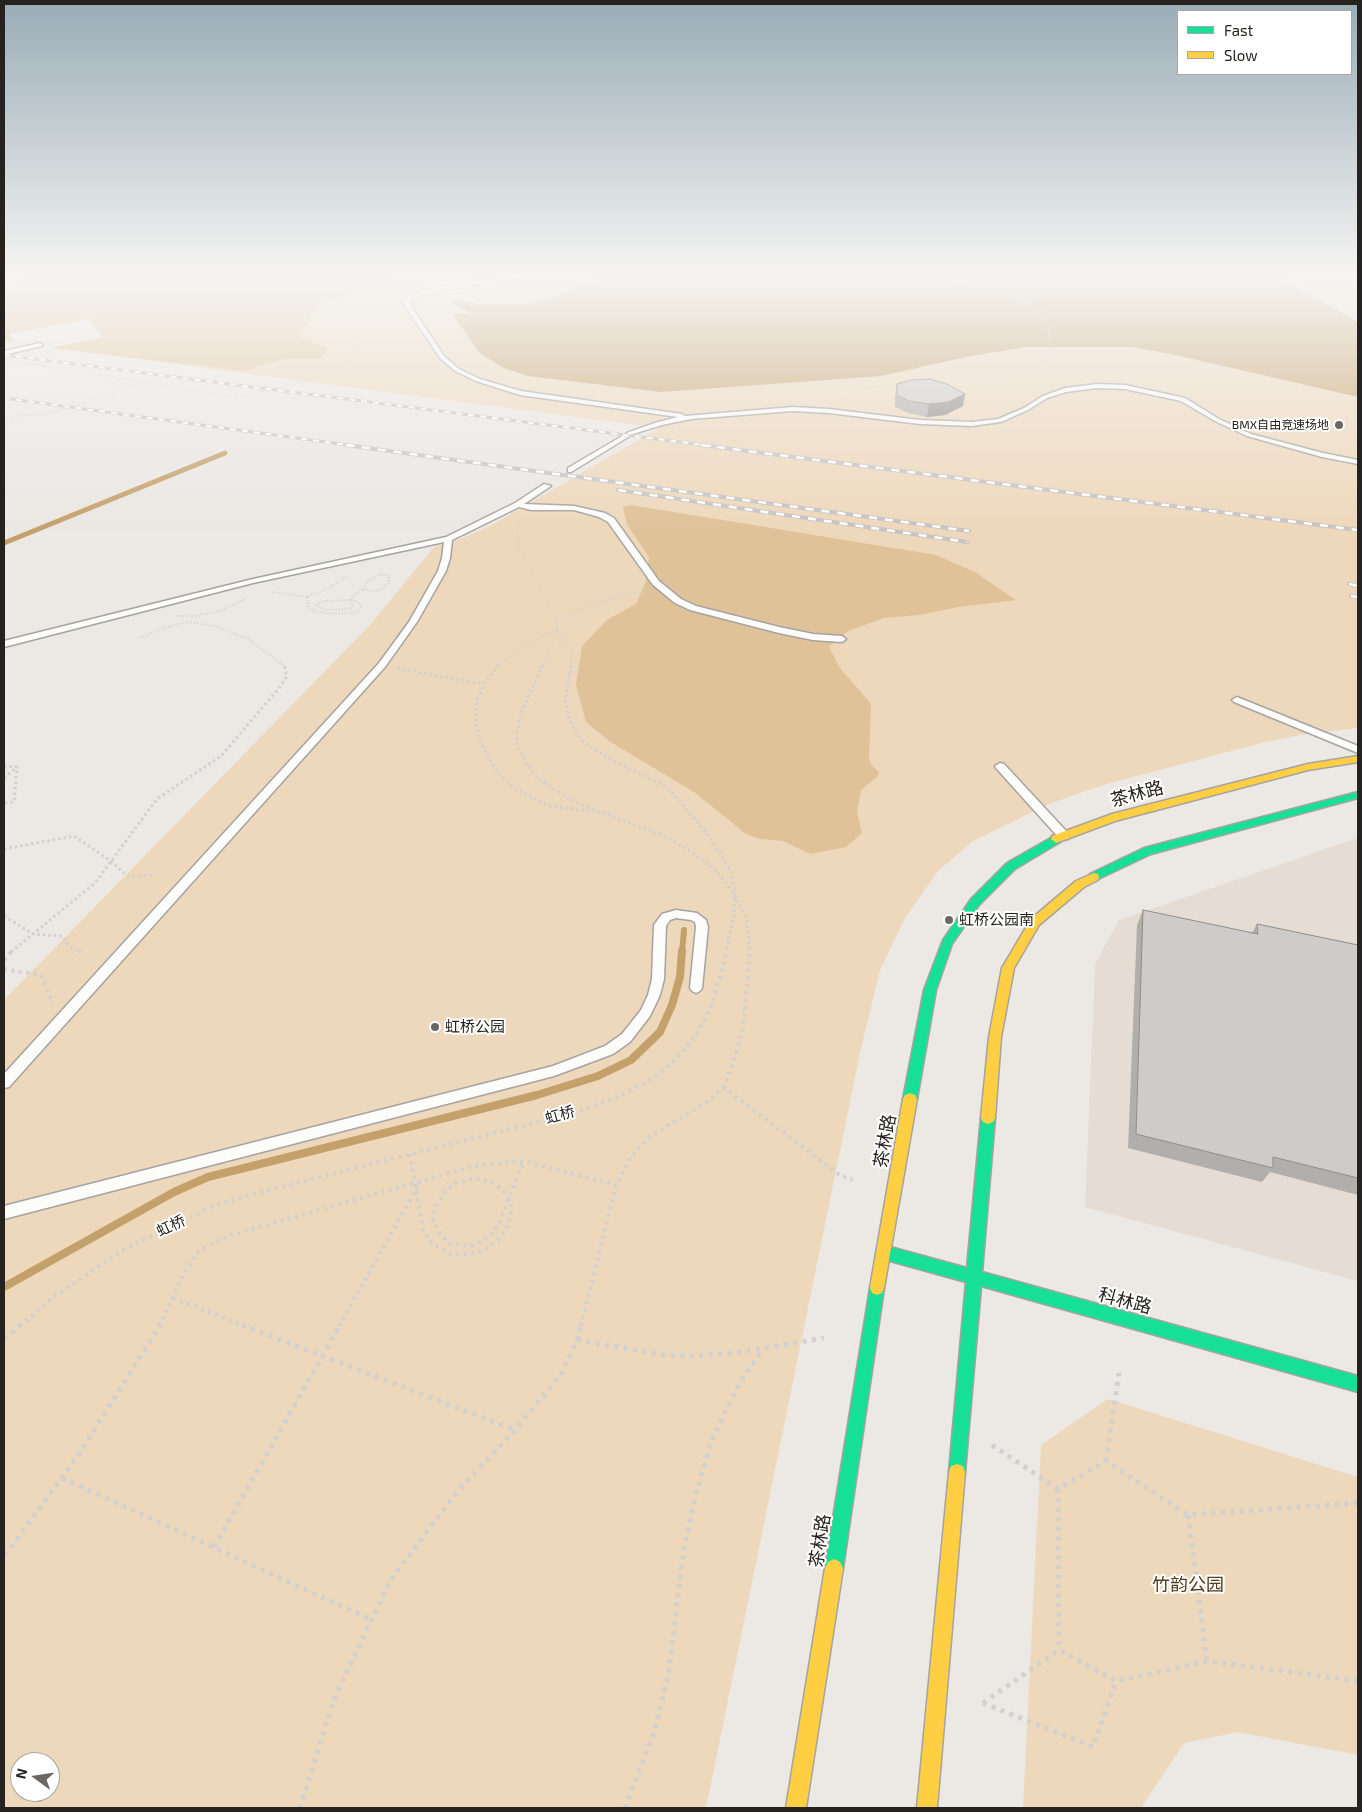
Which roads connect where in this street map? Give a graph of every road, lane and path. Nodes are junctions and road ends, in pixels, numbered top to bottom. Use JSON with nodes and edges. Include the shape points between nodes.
{"nodes":[{"id":1,"x":20,"y":362,"type":"dead end"},
{"id":2,"x":346,"y":362,"type":"edge"},
{"id":3,"x":447,"y":362,"type":"edge"},
{"id":4,"x":1048,"y":362,"type":"edge"},
{"id":5,"x":1114,"y":371,"type":"dead end"},
{"id":6,"x":1046,"y":380,"type":"dead end"},
{"id":7,"x":144,"y":381,"type":"junction"},
{"id":8,"x":908,"y":382,"type":"edge"},
{"id":9,"x":934,"y":382,"type":"edge"},
{"id":10,"x":829,"y":411,"type":"junction"},
{"id":11,"x":4,"y":417,"type":"edge"},
{"id":12,"x":691,"y":417,"type":"junction"},
{"id":13,"x":1358,"y":462,"type":"edge"},
{"id":14,"x":571,"y":470,"type":"dead end"},
{"id":15,"x":547,"y":486,"type":"dead end"},
{"id":16,"x":518,"y":505,"type":"junction"},
{"id":17,"x":448,"y":538,"type":"junction"},
{"id":18,"x":356,"y":560,"type":"junction"},
{"id":19,"x":255,"y":585,"type":"junction"},
{"id":20,"x":364,"y":589,"type":"junction"},
{"id":21,"x":668,"y":594,"type":"junction"},
{"id":22,"x":307,"y":597,"type":"junction"},
{"id":23,"x":351,"y":600,"type":"junction"},
{"id":24,"x":171,"y":615,"type":"dead end"},
{"id":25,"x":555,"y":619,"type":"junction"},
{"id":26,"x":558,"y":630,"type":"junction"},
{"id":27,"x":140,"y":638,"type":"dead end"},
{"id":28,"x":842,"y":639,"type":"dead end"},
{"id":29,"x":4,"y":644,"type":"edge"},
{"id":30,"x":382,"y":665,"type":"junction"},
{"id":31,"x":484,"y":684,"type":"junction"},
{"id":32,"x":1237,"y":700,"type":"dead end"},
{"id":33,"x":1358,"y":750,"type":"edge"},
{"id":34,"x":1358,"y":759,"type":"edge"},
{"id":35,"x":4,"y":766,"type":"edge"},
{"id":36,"x":1000,"y":766,"type":"dead end"},
{"id":37,"x":17,"y":767,"type":"junction"},
{"id":38,"x":4,"y":778,"type":"edge"},
{"id":39,"x":1358,"y":796,"type":"edge"},
{"id":40,"x":4,"y":803,"type":"edge"},
{"id":41,"x":609,"y":814,"type":"junction"},
{"id":42,"x":1064,"y":836,"type":"junction"},
{"id":43,"x":4,"y":849,"type":"edge"},
{"id":44,"x":112,"y":862,"type":"junction"},
{"id":45,"x":156,"y":875,"type":"dead end"},
{"id":46,"x":4,"y":916,"type":"edge"},
{"id":47,"x":33,"y":934,"type":"junction"},
{"id":48,"x":81,"y":952,"type":"dead end"},
{"id":49,"x":4,"y":960,"type":"edge"},
{"id":50,"x":4,"y":969,"type":"edge"},
{"id":51,"x":696,"y":988,"type":"dead end"},
{"id":52,"x":70,"y":1009,"type":"junction"},
{"id":53,"x":4,"y":1083,"type":"edge"},
{"id":54,"x":723,"y":1087,"type":"junction"},
{"id":55,"x":410,"y":1154,"type":"junction"},
{"id":56,"x":524,"y":1161,"type":"junction"},
{"id":57,"x":853,"y":1180,"type":"dead end"},
{"id":58,"x":420,"y":1181,"type":"junction"},
{"id":59,"x":616,"y":1185,"type":"junction"},
{"id":60,"x":4,"y":1213,"type":"edge"},
{"id":61,"x":883,"y":1252,"type":"junction"},
{"id":62,"x":973,"y":1277,"type":"junction"},
{"id":63,"x":173,"y":1298,"type":"junction"},
{"id":64,"x":4,"y":1338,"type":"edge"},
{"id":65,"x":824,"y":1338,"type":"dead end"},
{"id":66,"x":577,"y":1340,"type":"junction"},
{"id":67,"x":763,"y":1349,"type":"junction"},
{"id":68,"x":322,"y":1355,"type":"junction"},
{"id":69,"x":1119,"y":1373,"type":"dead end"},
{"id":70,"x":1358,"y":1384,"type":"edge"},
{"id":71,"x":515,"y":1430,"type":"junction"},
{"id":72,"x":992,"y":1445,"type":"dead end"},
{"id":73,"x":1106,"y":1461,"type":"junction"},
{"id":74,"x":62,"y":1478,"type":"junction"},
{"id":75,"x":1058,"y":1488,"type":"junction"},
{"id":76,"x":1358,"y":1503,"type":"edge"},
{"id":77,"x":1188,"y":1515,"type":"junction"},
{"id":78,"x":214,"y":1547,"type":"junction"},
{"id":79,"x":4,"y":1554,"type":"edge"},
{"id":80,"x":372,"y":1620,"type":"junction"},
{"id":81,"x":1059,"y":1650,"type":"junction"},
{"id":82,"x":1207,"y":1661,"type":"junction"},
{"id":83,"x":1116,"y":1681,"type":"junction"},
{"id":84,"x":1358,"y":1681,"type":"edge"},
{"id":85,"x":300,"y":1808,"type":"edge"},
{"id":86,"x":625,"y":1808,"type":"edge"},
{"id":87,"x":796,"y":1808,"type":"edge"},
{"id":88,"x":927,"y":1808,"type":"edge"}],
"edges":[{"from":1,"to":7,"type":"path"},
{"from":2,"to":7,"type":"path","via":[[324,375],[237,398]]},
{"from":3,"to":12,"type":"lane","via":[[478,380],[520,392]]},
{"from":4,"to":6,"type":"path","bridge":true},
{"from":5,"to":9,"type":"path","via":[[1052,366],[975,382]]},
{"from":7,"to":11,"type":"path","via":[[41,414]]},
{"from":8,"to":10,"type":"path","via":[[865,389]]},
{"from":10,"to":12,"type":"lane","via":[[777,409]]},
{"from":10,"to":13,"type":"lane","via":[[920,422],[985,423],[1014,415],[1065,390],[1125,387],[1183,399],[1249,435]]},
{"from":12,"to":14,"type":"lane","via":[[631,433]]},
{"from":15,"to":16,"type":"lane"},
{"from":16,"to":17,"type":"lane"},
{"from":16,"to":21,"type":"lane","via":[[574,508],[611,520],[656,583]]},
{"from":16,"to":25,"type":"path","name":"虹桥","via":[[520,549]]},
{"from":17,"to":18,"type":"lane"},
{"from":17,"to":30,"type":"lane","via":[[442,571],[413,622]]},
{"from":18,"to":19,"type":"lane"},
{"from":18,"to":22,"type":"path","via":[[357,565],[344,579]]},
{"from":19,"to":22,"type":"path"},
{"from":19,"to":24,"type":"path","via":[[242,601],[217,612]]},
{"from":19,"to":29,"type":"lane"},
{"from":20,"to":20,"type":"path","via":[[383,589],[389,582],[389,575],[372,578]]},
{"from":20,"to":23,"type":"path"},
{"from":21,"to":25,"type":"path","via":[[643,592],[619,595]]},
{"from":21,"to":28,"type":"lane","via":[[693,608],[813,637]]},
{"from":22,"to":23,"type":"path","via":[[311,610],[334,614],[349,614],[361,609],[362,606]]},
{"from":23,"to":23,"type":"path","via":[[323,601],[315,605],[340,611],[353,607]]},
{"from":25,"to":26,"type":"path","name":"虹桥"},
{"from":26,"to":31,"type":"path","via":[[518,650]]},
{"from":26,"to":41,"type":"path","via":[[521,713],[518,746],[537,777],[578,803]]},
{"from":26,"to":55,"type":"path","name":"虹桥","bridge":true,"via":[[572,653],[566,700],[574,731],[583,742],[608,758],[664,786],[712,840],[730,871],[735,891],[734,915],[710,1008],[697,1034],[681,1054],[659,1074],[634,1089],[569,1114]]},
{"from":27,"to":44,"type":"path","via":[[186,622],[215,626],[271,654],[285,666],[287,676],[221,756],[157,799]]},
{"from":30,"to":31,"type":"path"},
{"from":30,"to":52,"type":"lane"},
{"from":31,"to":41,"type":"path","via":[[477,700],[475,722],[480,744],[497,772],[515,789],[550,806]]},
{"from":32,"to":33,"type":"lane"},
{"from":34,"to":42,"type":"street","name":"茶林路","via":[[1308,767],[1112,818]]},
{"from":35,"to":37,"type":"path"},
{"from":36,"to":42,"type":"lane"},
{"from":37,"to":38,"type":"path"},
{"from":37,"to":40,"type":"path","via":[[14,802]]},
{"from":39,"to":62,"type":"street","via":[[1148,850],[1080,884],[1035,922],[1008,968],[996,1029]]},
{"from":41,"to":54,"type":"path","via":[[662,835],[692,852],[728,885],[746,915],[750,951],[742,1030]]},
{"from":42,"to":61,"type":"street","name":"茶林路","via":[[1011,866],[975,902],[947,943],[930,990]]},
{"from":43,"to":44,"type":"path","via":[[74,836]]},
{"from":44,"to":45,"type":"path","via":[[130,876]]},
{"from":44,"to":47,"type":"path","via":[[95,883]]},
{"from":46,"to":47,"type":"path"},
{"from":47,"to":48,"type":"path","via":[[62,936],[70,947]]},
{"from":47,"to":49,"type":"path"},
{"from":50,"to":52,"type":"path","via":[[41,975],[53,1004]]},
{"from":51,"to":60,"type":"lane","via":[[702,927],[700,920],[693,916],[676,914],[660,925],[658,979],[646,1013],[626,1038],[609,1050],[554,1071]]},
{"from":52,"to":53,"type":"lane"},
{"from":54,"to":57,"type":"path","via":[[841,1176]]},
{"from":54,"to":59,"type":"path","via":[[708,1102],[650,1137],[629,1160]]},
{"from":55,"to":56,"type":"path","bridge":true,"via":[[423,1229],[439,1248],[451,1254],[464,1255],[478,1253],[501,1237],[508,1225],[510,1201],[503,1190],[480,1179],[456,1183],[447,1189],[435,1208],[433,1218],[441,1236],[449,1243],[471,1246],[492,1233],[499,1223]]},
{"from":55,"to":64,"type":"path","name":"虹桥","bridge":true,"via":[[211,1207],[123,1250],[51,1299]]},
{"from":56,"to":58,"type":"path","via":[[474,1166]]},
{"from":56,"to":59,"type":"path"},
{"from":58,"to":63,"type":"path","via":[[228,1236],[199,1251]]},
{"from":58,"to":68,"type":"path"},
{"from":59,"to":66,"type":"path"},
{"from":61,"to":62,"type":"street","name":"科林路"},
{"from":61,"to":87,"type":"street","name":"茶林路"},
{"from":62,"to":70,"type":"street","name":"科林路"},
{"from":62,"to":88,"type":"street"},
{"from":63,"to":68,"type":"path"},
{"from":63,"to":74,"type":"path","via":[[156,1332]]},
{"from":65,"to":67,"type":"path"},
{"from":66,"to":67,"type":"path","via":[[664,1355],[692,1356]]},
{"from":66,"to":71,"type":"path","via":[[562,1373]]},
{"from":67,"to":86,"type":"path","via":[[727,1407],[696,1490],[684,1548],[668,1676],[654,1733]]},
{"from":68,"to":71,"type":"path"},
{"from":68,"to":78,"type":"path"},
{"from":69,"to":73,"type":"path"},
{"from":71,"to":80,"type":"path","via":[[450,1501],[390,1581]]},
{"from":72,"to":75,"type":"path"},
{"from":73,"to":75,"type":"path"},
{"from":73,"to":77,"type":"path"},
{"from":74,"to":78,"type":"path"},
{"from":74,"to":79,"type":"path"},
{"from":75,"to":81,"type":"path"},
{"from":76,"to":77,"type":"path"},
{"from":77,"to":82,"type":"path"},
{"from":78,"to":80,"type":"path"},
{"from":80,"to":85,"type":"path","via":[[334,1699]]},
{"from":81,"to":83,"type":"path"},
{"from":81,"to":83,"type":"path","via":[[983,1703],[1094,1747]]},
{"from":82,"to":83,"type":"path"},
{"from":82,"to":84,"type":"path"}]}
